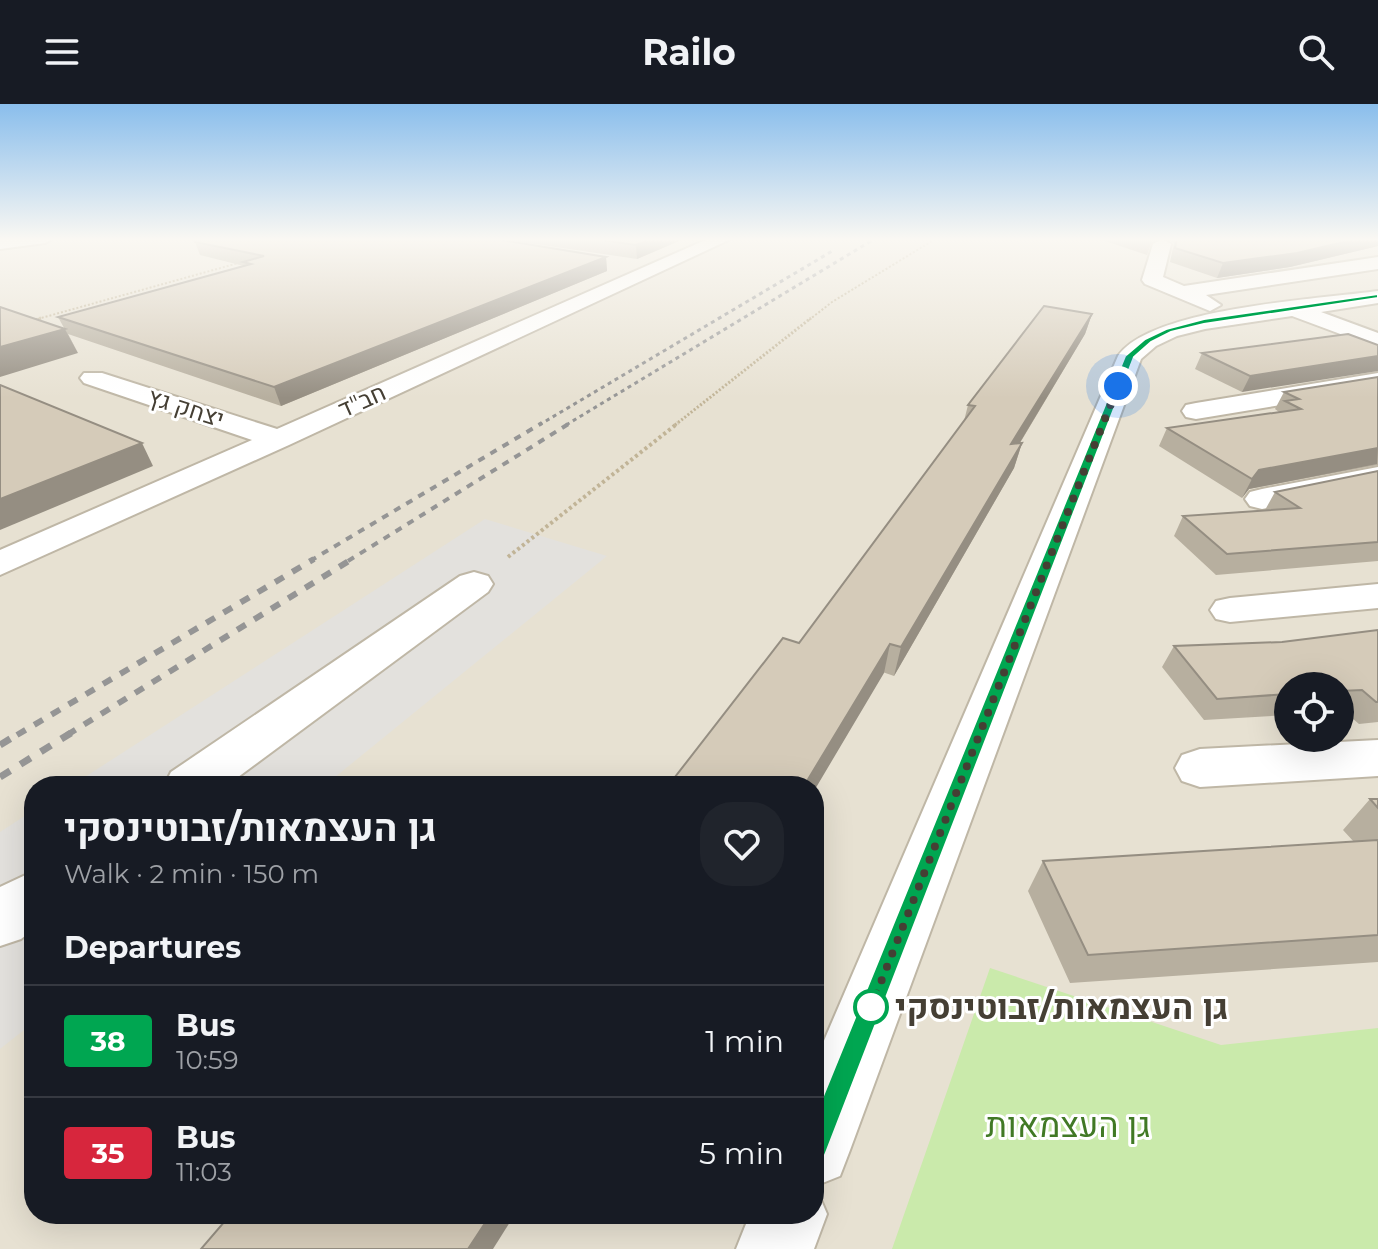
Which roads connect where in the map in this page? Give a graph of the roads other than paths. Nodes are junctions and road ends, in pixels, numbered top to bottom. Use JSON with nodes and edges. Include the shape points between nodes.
{"nodes":[{"id":1,"x":607,"y":291,"type":"edge"},
{"id":2,"x":1178,"y":291,"type":"edge"},
{"id":3,"x":1192,"y":291,"type":"edge"},
{"id":4,"x":1182,"y":293,"type":"junction"},
{"id":5,"x":1378,"y":297,"type":"edge"},
{"id":6,"x":1295,"y":309,"type":"junction"},
{"id":7,"x":1238,"y":317,"type":"junction"},
{"id":8,"x":1378,"y":341,"type":"edge"},
{"id":9,"x":93,"y":378,"type":"dead end"},
{"id":10,"x":1378,"y":381,"type":"edge"},
{"id":11,"x":1196,"y":411,"type":"dead end"},
{"id":12,"x":279,"y":439,"type":"junction"},
{"id":13,"x":1378,"y":477,"type":"edge"},
{"id":14,"x":1262,"y":499,"type":"dead end"},
{"id":15,"x":0,"y":564,"type":"edge"},
{"id":16,"x":474,"y":584,"type":"road end"},
{"id":17,"x":1378,"y":596,"type":"edge"},
{"id":18,"x":1230,"y":610,"type":"dead end"},
{"id":19,"x":1378,"y":758,"type":"edge"},
{"id":20,"x":1200,"y":768,"type":"dead end"},
{"id":21,"x":203,"y":776,"type":"edge"},
{"id":22,"x":24,"y":903,"type":"edge"},
{"id":23,"x":0,"y":920,"type":"edge"},
{"id":24,"x":824,"y":1125,"type":"edge"},
{"id":25,"x":785,"y":1224,"type":"edge"},
{"id":26,"x":775,"y":1249,"type":"edge"}],
"edges":[{"from":1,"to":12,"type":"street","name":"חב\"ד"},
{"from":2,"to":4,"type":"street"},
{"from":3,"to":4,"type":"street"},
{"from":4,"to":7,"type":"street"},
{"from":5,"to":6,"type":"street"},
{"from":6,"to":7,"type":"street"},
{"from":6,"to":8,"type":"street"},
{"from":7,"to":24,"type":"street","via":[[1169,331],[1130,356]]},
{"from":9,"to":12,"type":"street","name":"יצחק גץ"},
{"from":10,"to":11,"type":"street"},
{"from":12,"to":15,"type":"street","name":"חב\"ד"},
{"from":13,"to":14,"type":"street"},
{"from":16,"to":21,"type":"street"},
{"from":17,"to":18,"type":"street"},
{"from":19,"to":20,"type":"street"},
{"from":22,"to":23,"type":"street"},
{"from":25,"to":26,"type":"street"}]}
